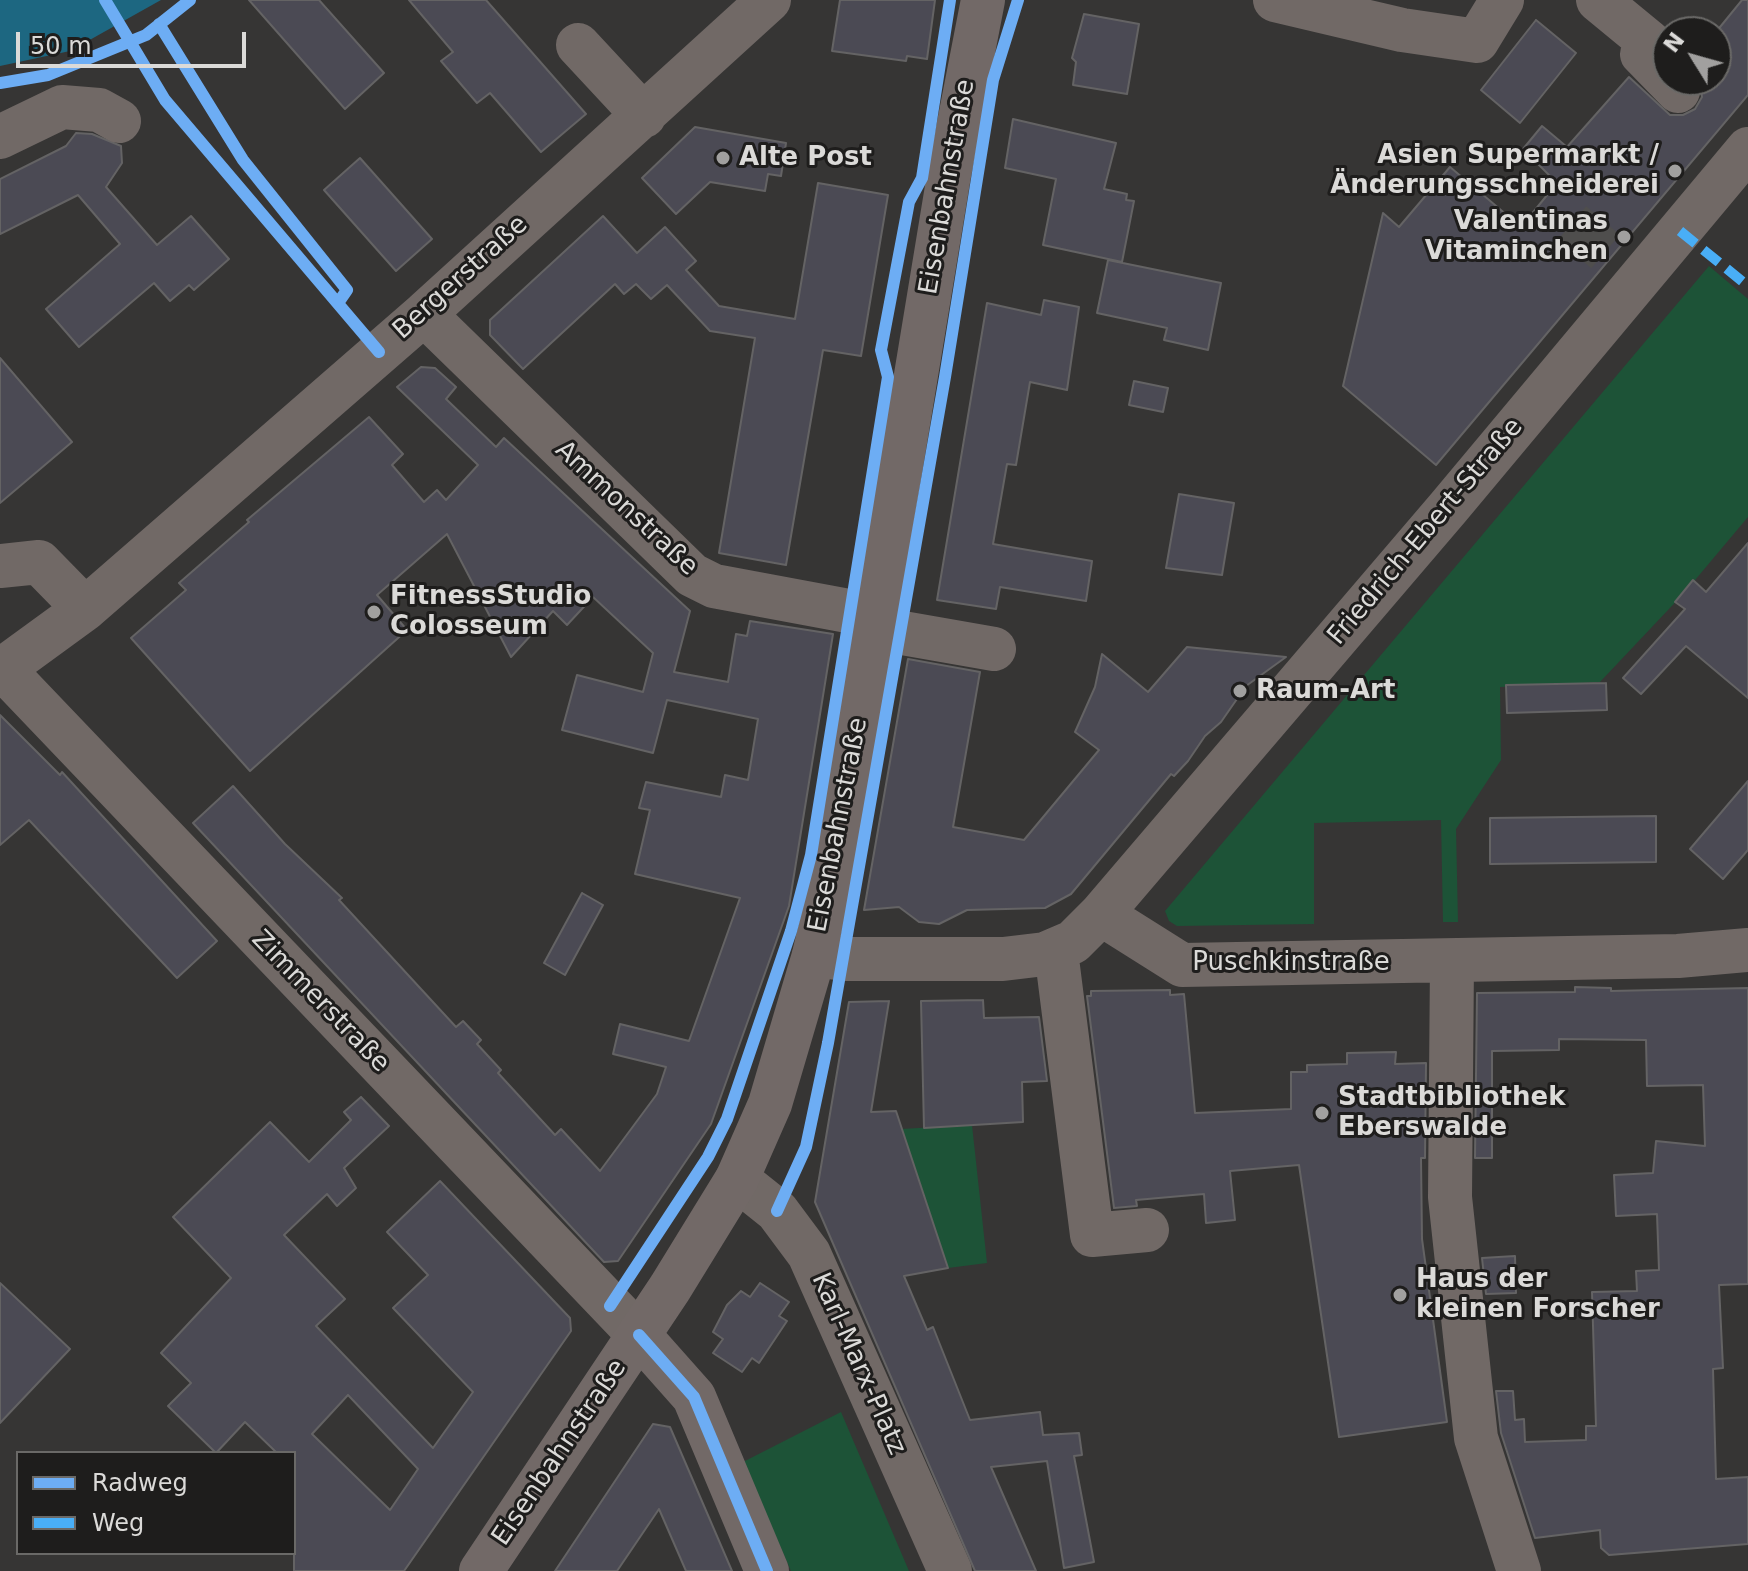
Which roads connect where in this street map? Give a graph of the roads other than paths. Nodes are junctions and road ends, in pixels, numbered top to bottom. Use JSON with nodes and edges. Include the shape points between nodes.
{"nodes":[{"id":1,"x":983,"y":0,"type":"edge"},
{"id":2,"x":1275,"y":0,"type":"edge"},
{"id":3,"x":1502,"y":0,"type":"edge"},
{"id":4,"x":1598,"y":0,"type":"edge"},
{"id":5,"x":761,"y":3,"type":"edge"},
{"id":6,"x":1408,"y":15,"type":"edge"},
{"id":7,"x":578,"y":45,"type":"dead end"},
{"id":8,"x":1652,"y":64,"type":"edge"},
{"id":9,"x":644,"y":116,"type":"junction"},
{"id":10,"x":119,"y":121,"type":"dead end"},
{"id":11,"x":0,"y":137,"type":"edge"},
{"id":12,"x":1748,"y":149,"type":"edge"},
{"id":13,"x":424,"y":314,"type":"junction"},
{"id":14,"x":0,"y":566,"type":"edge"},
{"id":15,"x":85,"y":609,"type":"junction"},
{"id":16,"x":875,"y":622,"type":"junction"},
{"id":17,"x":994,"y":649,"type":"dead end"},
{"id":18,"x":1,"y":668,"type":"edge"},
{"id":19,"x":1101,"y":914,"type":"junction"},
{"id":20,"x":1748,"y":950,"type":"edge"},
{"id":21,"x":1056,"y":951,"type":"junction"},
{"id":22,"x":814,"y":955,"type":"junction"},
{"id":23,"x":1452,"y":961,"type":"junction"},
{"id":24,"x":737,"y":1179,"type":"junction"},
{"id":25,"x":1147,"y":1230,"type":"dead end"},
{"id":26,"x":624,"y":1321,"type":"junction"},
{"id":27,"x":481,"y":1571,"type":"edge"},
{"id":28,"x":767,"y":1571,"type":"edge"},
{"id":29,"x":950,"y":1571,"type":"edge"},
{"id":30,"x":1519,"y":1571,"type":"edge"}],
"edges":[{"from":1,"to":16,"type":"main road","name":"Eisenbahnstraße"},
{"from":2,"to":6,"type":"street"},
{"from":3,"to":6,"type":"street","via":[[1477,41]]},
{"from":4,"to":8,"type":"street","via":[[1649,42],[1642,54]]},
{"from":5,"to":9,"type":"street","name":"Bergerstraße"},
{"from":7,"to":9,"type":"street"},
{"from":9,"to":13,"type":"street","name":"Bergerstraße"},
{"from":10,"to":11,"type":"street","via":[[99,110],[62,107]]},
{"from":12,"to":19,"type":"street","name":"Friedrich-Ebert-Straße"},
{"from":13,"to":15,"type":"street","name":"Bergerstraße"},
{"from":13,"to":16,"type":"street","name":"Ammonstraße","via":[[692,575],[714,586]]},
{"from":14,"to":15,"type":"street","via":[[39,562]]},
{"from":15,"to":18,"type":"street","name":"Bergerstraße"},
{"from":16,"to":17,"type":"street","name":"Ammonstraße"},
{"from":16,"to":22,"type":"main road","name":"Eisenbahnstraße","via":[[838,847]]},
{"from":18,"to":26,"type":"street","name":"Zimmerstraße"},
{"from":19,"to":21,"type":"street"},
{"from":19,"to":23,"type":"street","name":"Puschkinstraße","via":[[1182,965]]},
{"from":20,"to":23,"type":"street","name":"Puschkinstraße"},
{"from":21,"to":22,"type":"street","via":[[1003,959]]},
{"from":21,"to":25,"type":"street","via":[[1092,1235]]},
{"from":22,"to":24,"type":"main road","name":"Eisenbahnstraße","via":[[770,1104]]},
{"from":23,"to":30,"type":"street","via":[[1450,1197],[1474,1423]]},
{"from":24,"to":26,"type":"main road","name":"Eisenbahnstraße"},
{"from":24,"to":29,"type":"street","name":"Karl-Marx-Platz","via":[[777,1211],[809,1254]]},
{"from":26,"to":27,"type":"main road","name":"Eisenbahnstraße"},
{"from":26,"to":28,"type":"main road","via":[[694,1397]]}]}
